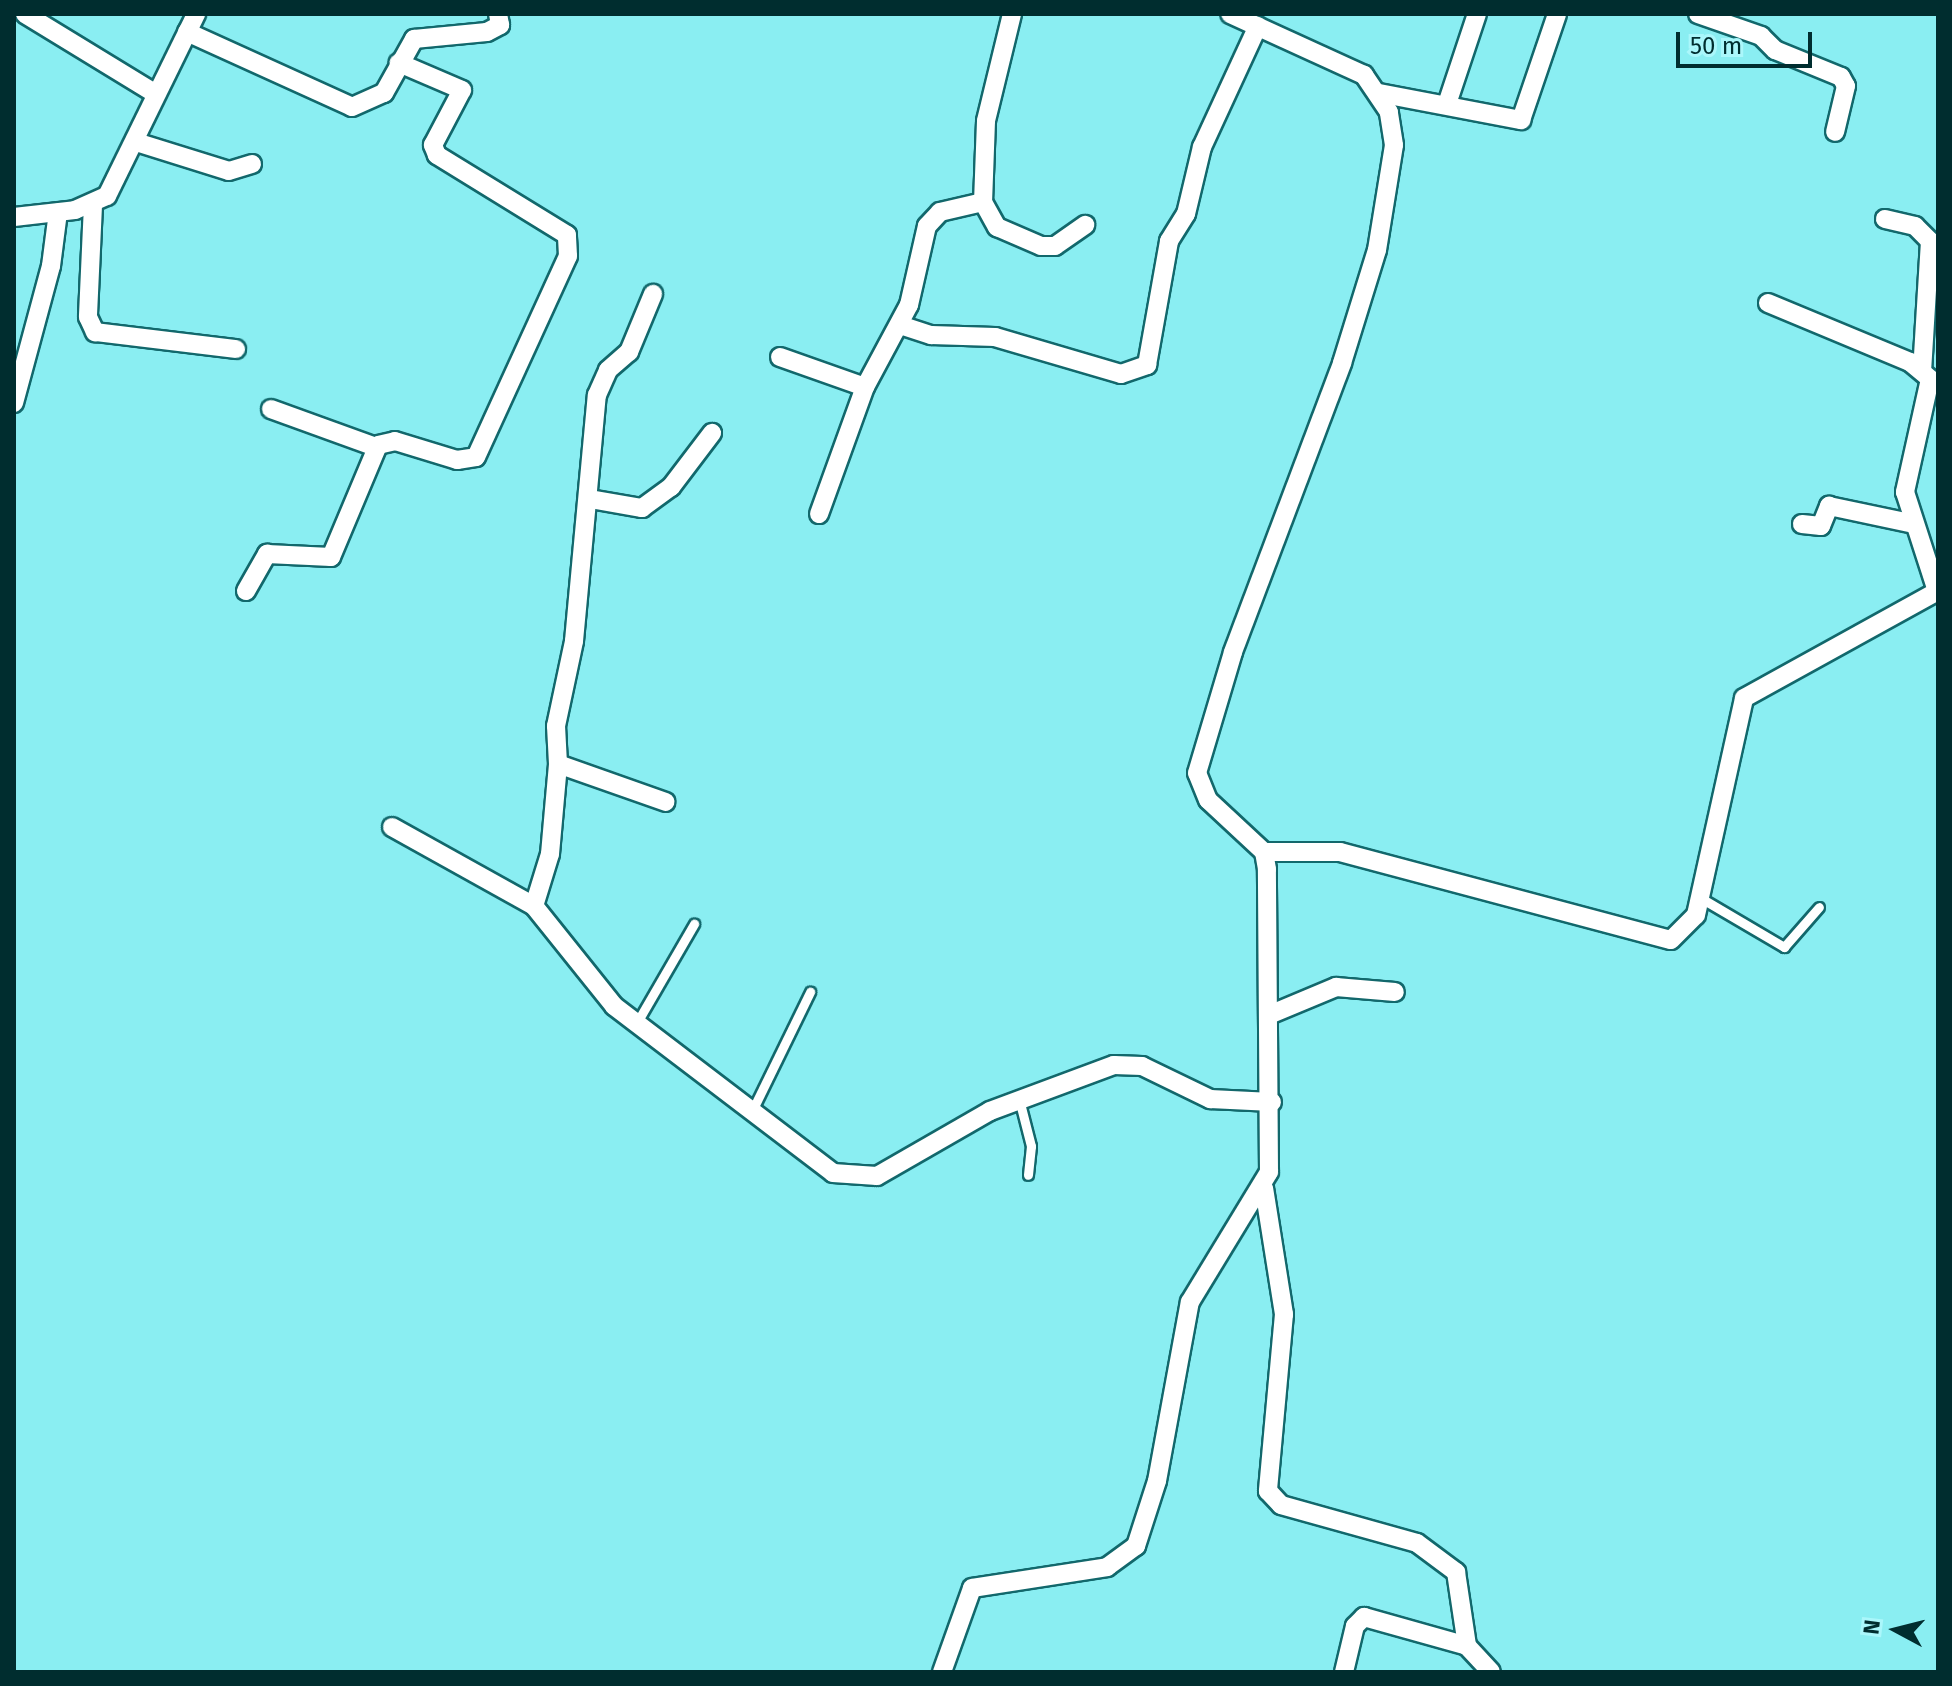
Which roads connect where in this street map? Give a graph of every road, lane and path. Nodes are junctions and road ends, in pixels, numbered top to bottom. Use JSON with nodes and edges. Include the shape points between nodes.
{"nodes":[{"id":1,"x":25,"y":14,"type":"edge"},
{"id":2,"x":196,"y":14,"type":"edge"},
{"id":3,"x":498,"y":14,"type":"edge"},
{"id":4,"x":1012,"y":14,"type":"edge"},
{"id":5,"x":1230,"y":14,"type":"edge"},
{"id":6,"x":1477,"y":14,"type":"edge"},
{"id":7,"x":1557,"y":14,"type":"edge"},
{"id":8,"x":1698,"y":14,"type":"edge"},
{"id":9,"x":1258,"y":26,"type":"junction"},
{"id":10,"x":187,"y":32,"type":"junction"},
{"id":11,"x":399,"y":63,"type":"junction"},
{"id":12,"x":1379,"y":93,"type":"junction"},
{"id":13,"x":156,"y":94,"type":"junction"},
{"id":14,"x":1447,"y":104,"type":"junction"},
{"id":15,"x":1835,"y":132,"type":"dead end"},
{"id":16,"x":136,"y":142,"type":"junction"},
{"id":17,"x":252,"y":164,"type":"dead end"},
{"id":18,"x":983,"y":202,"type":"junction"},
{"id":19,"x":93,"y":205,"type":"junction"},
{"id":20,"x":58,"y":212,"type":"junction"},
{"id":21,"x":14,"y":217,"type":"edge"},
{"id":22,"x":1885,"y":219,"type":"dead end"},
{"id":23,"x":1085,"y":225,"type":"dead end"},
{"id":24,"x":653,"y":294,"type":"dead end"},
{"id":25,"x":1768,"y":303,"type":"dead end"},
{"id":26,"x":900,"y":325,"type":"junction"},
{"id":27,"x":236,"y":349,"type":"dead end"},
{"id":28,"x":780,"y":357,"type":"dead end"},
{"id":29,"x":1922,"y":370,"type":"junction"},
{"id":30,"x":865,"y":387,"type":"junction"},
{"id":31,"x":14,"y":403,"type":"edge"},
{"id":32,"x":271,"y":409,"type":"dead end"},
{"id":33,"x":712,"y":433,"type":"dead end"},
{"id":34,"x":376,"y":447,"type":"junction"},
{"id":35,"x":590,"y":499,"type":"junction"},
{"id":36,"x":819,"y":514,"type":"dead end"},
{"id":37,"x":1910,"y":523,"type":"junction"},
{"id":38,"x":1802,"y":524,"type":"dead end"},
{"id":39,"x":246,"y":591,"type":"dead end"},
{"id":40,"x":1938,"y":591,"type":"edge"},
{"id":41,"x":558,"y":764,"type":"junction"},
{"id":42,"x":666,"y":802,"type":"dead end"},
{"id":43,"x":392,"y":827,"type":"dead end"},
{"id":44,"x":1264,"y":852,"type":"junction"},
{"id":45,"x":1699,"y":897,"type":"junction"},
{"id":46,"x":534,"y":906,"type":"junction"},
{"id":47,"x":1819,"y":907,"type":"dead end"},
{"id":48,"x":694,"y":924,"type":"dead end"},
{"id":49,"x":810,"y":992,"type":"dead end"},
{"id":50,"x":1395,"y":992,"type":"dead end"},
{"id":51,"x":1269,"y":1015,"type":"junction"},
{"id":52,"x":636,"y":1024,"type":"junction"},
{"id":53,"x":1019,"y":1099,"type":"junction"},
{"id":54,"x":1272,"y":1102,"type":"junction"},
{"id":55,"x":751,"y":1113,"type":"junction"},
{"id":56,"x":1028,"y":1175,"type":"dead end"},
{"id":57,"x":1264,"y":1188,"type":"junction"},
{"id":58,"x":1467,"y":1646,"type":"junction"},
{"id":59,"x":942,"y":1672,"type":"edge"},
{"id":60,"x":1344,"y":1672,"type":"edge"},
{"id":61,"x":1491,"y":1672,"type":"edge"}],
"edges":[{"from":1,"to":13,"type":"street"},
{"from":2,"to":10,"type":"street"},
{"from":3,"to":11,"type":"street","via":[[500,25],[487,32],[419,36]]},
{"from":4,"to":18,"type":"street","via":[[989,106]]},
{"from":5,"to":9,"type":"street"},
{"from":6,"to":14,"type":"street"},
{"from":7,"to":14,"type":"street","via":[[1521,120]]},
{"from":8,"to":15,"type":"street","via":[[1761,36],[1775,50],[1841,77],[1846,86]]},
{"from":9,"to":12,"type":"street","via":[[1343,62]]},
{"from":9,"to":26,"type":"street","via":[[1202,147],[1186,214],[1169,241],[1147,365],[1121,374],[995,337],[920,334]]},
{"from":10,"to":11,"type":"street","via":[[352,107],[375,102]]},
{"from":10,"to":13,"type":"street"},
{"from":11,"to":34,"type":"street","via":[[462,90],[433,145],[437,155],[567,235],[570,245],[538,334],[476,457],[457,460],[395,441]]},
{"from":12,"to":14,"type":"street"},
{"from":12,"to":44,"type":"street","via":[[1394,145],[1377,250],[1199,755],[1200,789]]},
{"from":13,"to":16,"type":"street"},
{"from":16,"to":17,"type":"street","via":[[229,171]]},
{"from":16,"to":19,"type":"street","via":[[119,183]]},
{"from":18,"to":23,"type":"street","via":[[997,227],[1041,246],[1055,246]]},
{"from":18,"to":26,"type":"street","via":[[933,217]]},
{"from":19,"to":20,"type":"street"},
{"from":19,"to":27,"type":"street","via":[[88,317],[95,332]]},
{"from":20,"to":21,"type":"street"},
{"from":20,"to":31,"type":"street","via":[[51,266]]},
{"from":22,"to":29,"type":"street","via":[[1915,226],[1930,241]]},
{"from":24,"to":35,"type":"street","via":[[629,352],[608,370],[597,395]]},
{"from":25,"to":29,"type":"street"},
{"from":26,"to":30,"type":"street"},
{"from":28,"to":30,"type":"street"},
{"from":29,"to":37,"type":"street","via":[[1932,387],[1905,492]]},
{"from":30,"to":36,"type":"street"},
{"from":32,"to":34,"type":"street"},
{"from":33,"to":35,"type":"street","via":[[671,487],[642,508]]},
{"from":34,"to":39,"type":"street","via":[[331,557],[267,554]]},
{"from":35,"to":41,"type":"street","via":[[556,726]]},
{"from":37,"to":38,"type":"street","via":[[1829,506],[1821,526]]},
{"from":37,"to":40,"type":"street"},
{"from":40,"to":45,"type":"street","via":[[1744,698]]},
{"from":41,"to":42,"type":"street"},
{"from":41,"to":46,"type":"street","via":[[550,854]]},
{"from":43,"to":46,"type":"street"},
{"from":44,"to":45,"type":"street","via":[[1353,855],[1657,939],[1681,936]]},
{"from":44,"to":51,"type":"street"},
{"from":45,"to":47,"type":"lane","via":[[1784,947]]},
{"from":46,"to":52,"type":"street","via":[[591,981]]},
{"from":48,"to":52,"type":"lane"},
{"from":49,"to":55,"type":"lane"},
{"from":50,"to":51,"type":"street","via":[[1336,987]]},
{"from":51,"to":54,"type":"street"},
{"from":52,"to":55,"type":"street"},
{"from":53,"to":54,"type":"street","via":[[1089,1071],[1132,1065],[1210,1099]]},
{"from":53,"to":55,"type":"street","via":[[864,1178],[817,1164]]},
{"from":53,"to":56,"type":"lane","via":[[1031,1146]]},
{"from":54,"to":57,"type":"street"},
{"from":57,"to":58,"type":"street","via":[[1284,1314],[1268,1491],[1281,1505],[1427,1548],[1460,1581]]},
{"from":57,"to":59,"type":"street","via":[[1190,1302],[1154,1496],[1136,1546],[1107,1567],[972,1588]]},
{"from":58,"to":60,"type":"street","via":[[1364,1617]]},
{"from":58,"to":61,"type":"street"}]}
